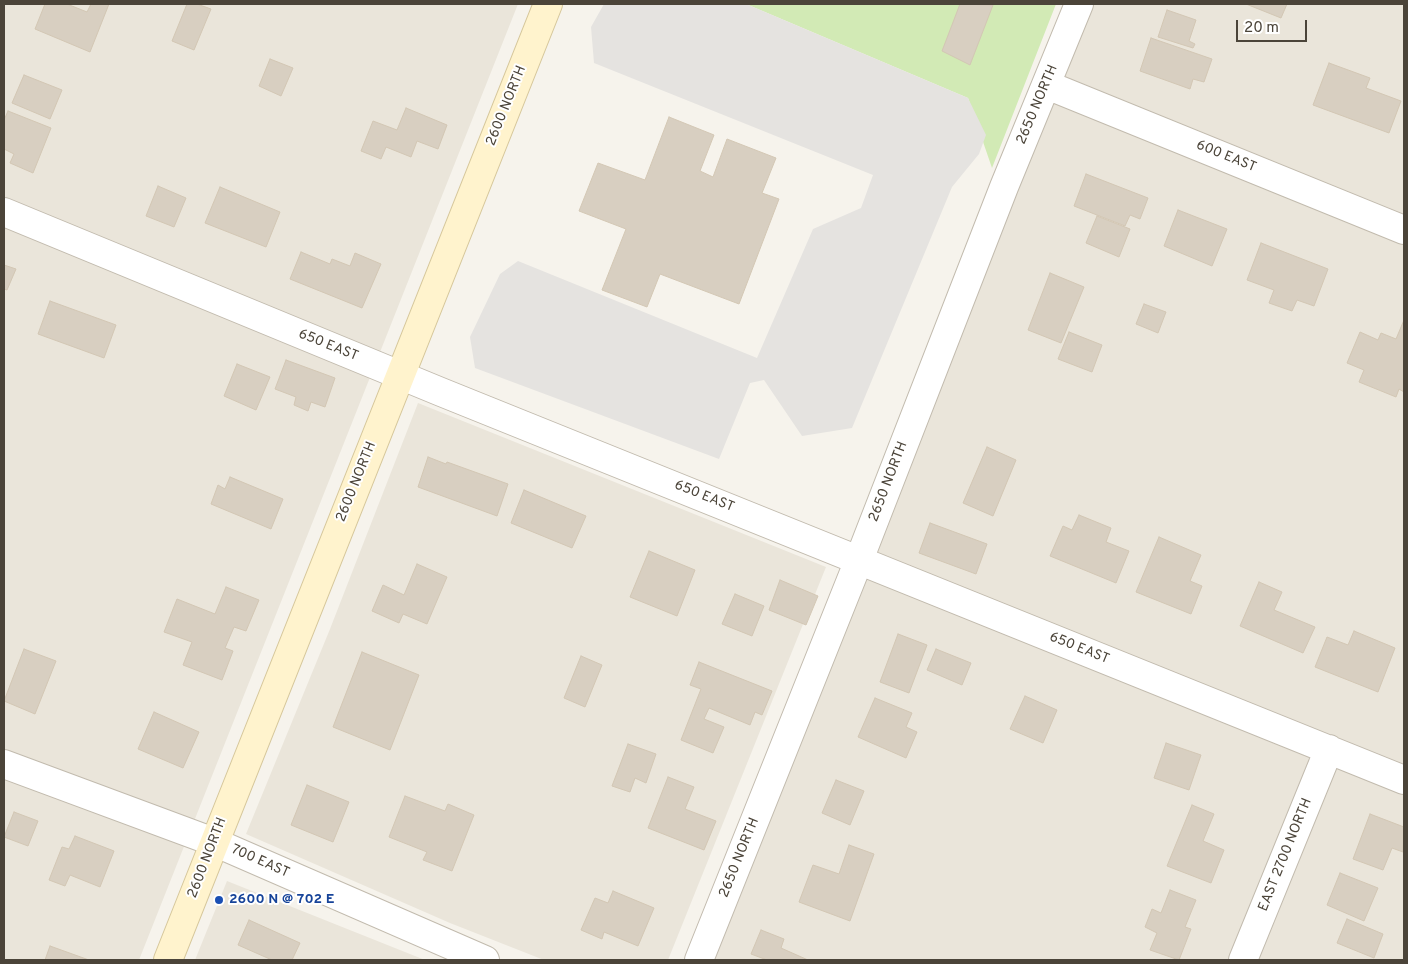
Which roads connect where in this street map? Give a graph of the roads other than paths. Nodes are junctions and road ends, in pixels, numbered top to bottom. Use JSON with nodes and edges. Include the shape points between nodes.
{"nodes":[{"id":1,"x":548,"y":4,"type":"edge"},
{"id":2,"x":1079,"y":4,"type":"edge"},
{"id":3,"x":1047,"y":85,"type":"junction"},
{"id":4,"x":4,"y":212,"type":"edge"},
{"id":5,"x":1404,"y":230,"type":"edge"},
{"id":6,"x":400,"y":375,"type":"junction"},
{"id":7,"x":859,"y":560,"type":"junction"},
{"id":8,"x":1328,"y":749,"type":"junction"},
{"id":9,"x":4,"y":764,"type":"edge"},
{"id":10,"x":1404,"y":780,"type":"edge"},
{"id":11,"x":214,"y":842,"type":"junction"},
{"id":12,"x":168,"y":960,"type":"edge"},
{"id":13,"x":485,"y":960,"type":"edge"},
{"id":14,"x":699,"y":960,"type":"edge"},
{"id":15,"x":1243,"y":960,"type":"edge"}],
"edges":[{"from":1,"to":6,"type":"main road","name":"2600 NORTH"},
{"from":2,"to":3,"type":"street","name":"2650 NORTH"},
{"from":3,"to":5,"type":"street","name":"600 EAST"},
{"from":3,"to":7,"type":"street","name":"2650 NORTH","via":[[1004,186]]},
{"from":4,"to":6,"type":"street","name":"650 EAST"},
{"from":6,"to":7,"type":"street","name":"650 EAST"},
{"from":6,"to":11,"type":"main road","name":"2600 NORTH"},
{"from":7,"to":8,"type":"street","name":"650 EAST"},
{"from":7,"to":14,"type":"street","name":"2650 NORTH"},
{"from":8,"to":10,"type":"street","name":"650 EAST"},
{"from":8,"to":15,"type":"street","name":"EAST 2700 NORTH"},
{"from":9,"to":11,"type":"street","name":"700 EAST"},
{"from":11,"to":12,"type":"main road","name":"2600 NORTH"},
{"from":11,"to":13,"type":"street","name":"700 EAST"}]}
